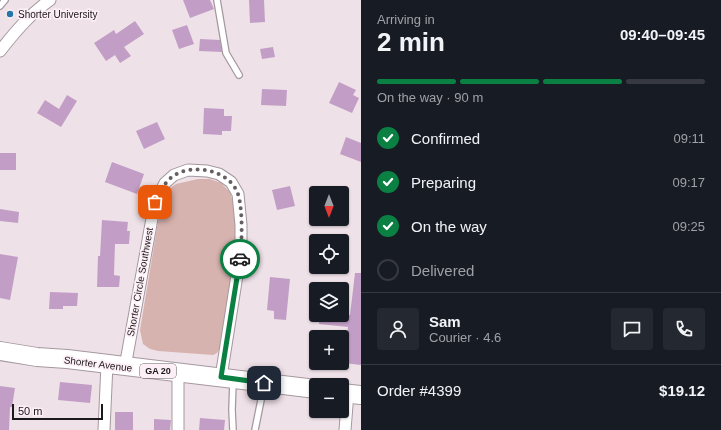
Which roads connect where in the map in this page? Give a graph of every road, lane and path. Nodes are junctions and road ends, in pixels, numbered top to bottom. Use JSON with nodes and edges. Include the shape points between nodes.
{"nodes":[{"id":1,"x":5,"y":0,"type":"edge"},
{"id":2,"x":50,"y":0,"type":"edge"},
{"id":3,"x":217,"y":0,"type":"edge"},
{"id":4,"x":0,"y":6,"type":"edge"},
{"id":5,"x":0,"y":52,"type":"edge"},
{"id":6,"x":239,"y":75,"type":"dead end"},
{"id":7,"x":0,"y":351,"type":"edge"},
{"id":8,"x":107,"y":364,"type":"junction"},
{"id":9,"x":125,"y":367,"type":"junction"},
{"id":10,"x":178,"y":374,"type":"junction"},
{"id":11,"x":227,"y":378,"type":"junction"},
{"id":12,"x":264,"y":383,"type":"junction"},
{"id":13,"x":309,"y":388,"type":"edge"},
{"id":14,"x":350,"y":394,"type":"edge"},
{"id":15,"x":104,"y":430,"type":"edge"},
{"id":16,"x":178,"y":430,"type":"edge"},
{"id":17,"x":233,"y":430,"type":"edge"},
{"id":18,"x":255,"y":430,"type":"edge"},
{"id":19,"x":345,"y":430,"type":"edge"}],
"edges":[{"from":1,"to":4,"type":"lane"},
{"from":2,"to":5,"type":"street","via":[[26,20]]},
{"from":3,"to":6,"type":"lane","via":[[226,53]]},
{"from":7,"to":8,"type":"main road","name":"Shorter Avenue","number":"GA 20"},
{"from":8,"to":9,"type":"main road","name":"Shorter Avenue","number":"GA 20"},
{"from":8,"to":15,"type":"street"},
{"from":9,"to":10,"type":"main road","name":"Shorter Avenue","number":"GA 20"},
{"from":9,"to":11,"type":"street","name":"Shorter Circle Southwest","via":[[155,202],[165,183],[174,176],[188,170],[207,171],[219,174],[231,182],[238,194],[240,207],[241,250]]},
{"from":10,"to":11,"type":"main road","name":"Shorter Avenue","number":"GA 20"},
{"from":10,"to":16,"type":"street"},
{"from":11,"to":12,"type":"main road","name":"Shorter Avenue","number":"GA 20"},
{"from":11,"to":17,"type":"lane"},
{"from":12,"to":13,"type":"main road","name":"Shorter Avenue","number":"GA 20"},
{"from":12,"to":18,"type":"lane"},
{"from":14,"to":19,"type":"street"}]}
